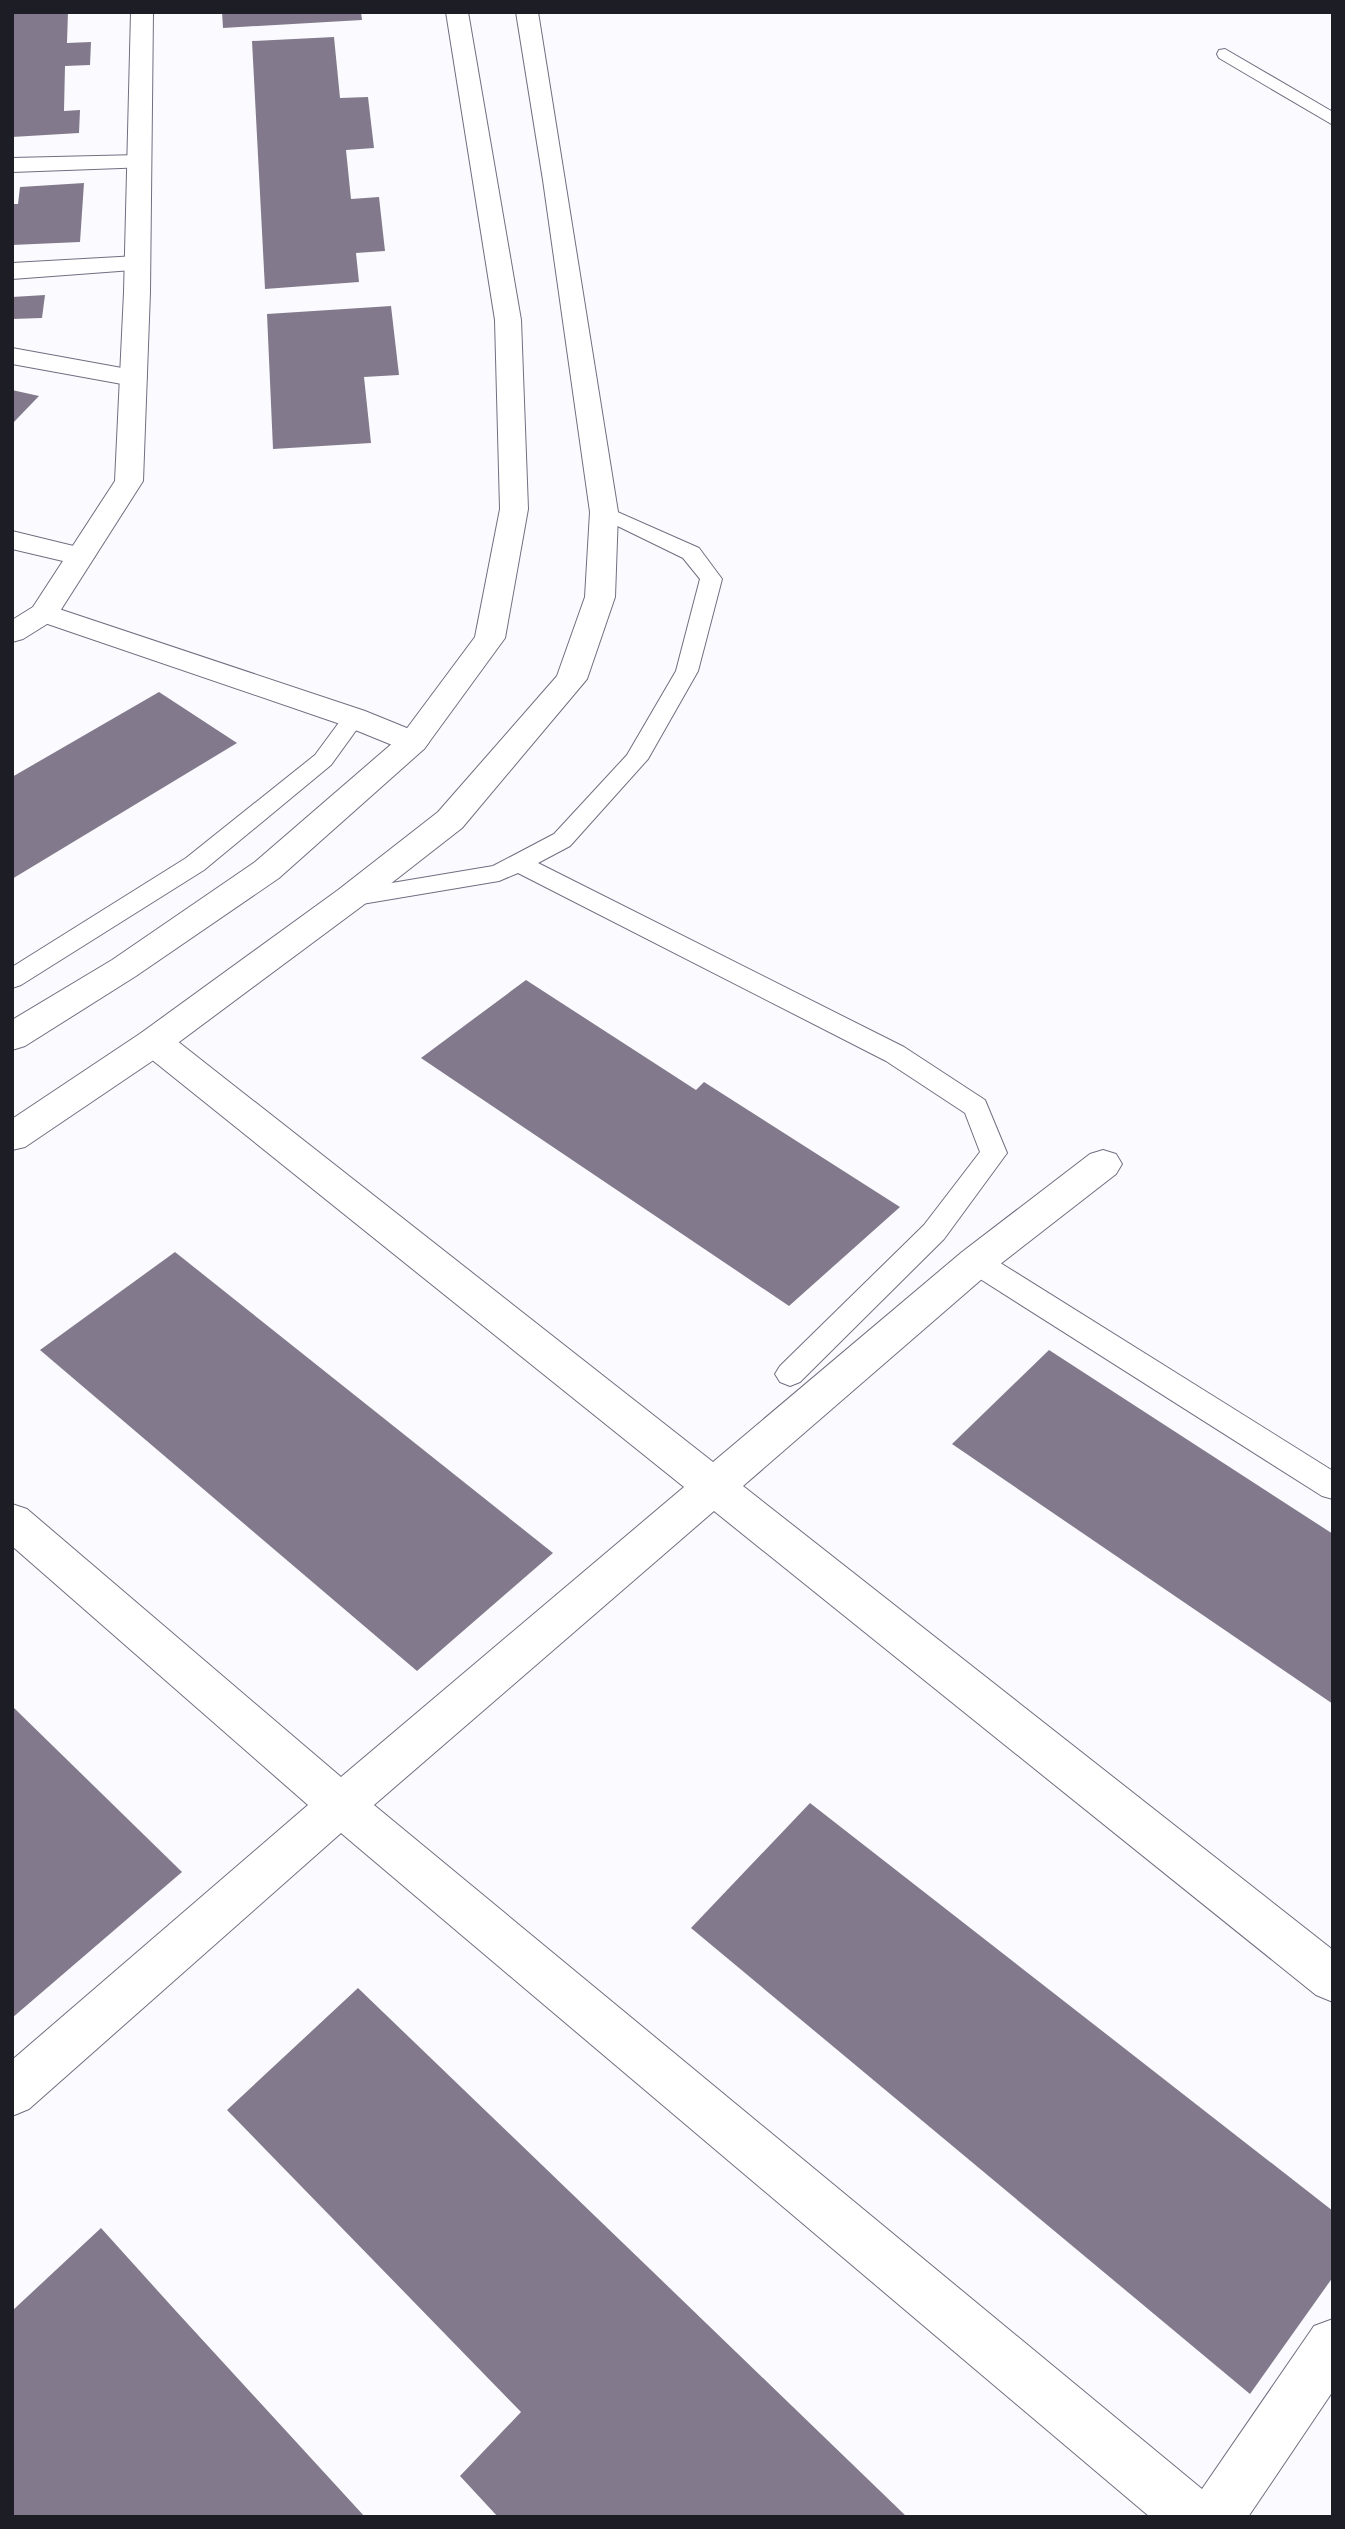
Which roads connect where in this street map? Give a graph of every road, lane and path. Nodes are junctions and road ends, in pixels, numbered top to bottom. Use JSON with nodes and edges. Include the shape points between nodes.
{"nodes":[{"id":1,"x":142,"y":12,"type":"edge"},
{"id":2,"x":457,"y":12,"type":"edge"},
{"id":3,"x":527,"y":12,"type":"edge"},
{"id":4,"x":1225,"y":54,"type":"dead end"},
{"id":5,"x":1333,"y":120,"type":"edge"},
{"id":6,"x":139,"y":162,"type":"junction"},
{"id":7,"x":12,"y":165,"type":"edge"},
{"id":8,"x":137,"y":264,"type":"junction"},
{"id":9,"x":12,"y":271,"type":"edge"},
{"id":10,"x":12,"y":355,"type":"edge"},
{"id":11,"x":133,"y":378,"type":"junction"},
{"id":12,"x":604,"y":512,"type":"junction"},
{"id":13,"x":12,"y":540,"type":"edge"},
{"id":14,"x":80,"y":556,"type":"junction"},
{"id":15,"x":44,"y":613,"type":"junction"},
{"id":16,"x":12,"y":633,"type":"edge"},
{"id":17,"x":354,"y":718,"type":"junction"},
{"id":18,"x":413,"y":742,"type":"junction"},
{"id":19,"x":518,"y":863,"type":"junction"},
{"id":20,"x":349,"y":898,"type":"junction"},
{"id":21,"x":12,"y":979,"type":"edge"},
{"id":22,"x":12,"y":1037,"type":"edge"},
{"id":23,"x":154,"y":1042,"type":"junction"},
{"id":24,"x":12,"y":1137,"type":"edge"},
{"id":25,"x":1103,"y":1164,"type":"dead end"},
{"id":26,"x":976,"y":1262,"type":"junction"},
{"id":27,"x":790,"y":1374,"type":"dead end"},
{"id":28,"x":711,"y":1486,"type":"junction"},
{"id":29,"x":1333,"y":1487,"type":"edge"},
{"id":30,"x":12,"y":1521,"type":"edge"},
{"id":31,"x":341,"y":1805,"type":"junction"},
{"id":32,"x":1333,"y":1979,"type":"edge"},
{"id":33,"x":12,"y":2092,"type":"edge"},
{"id":34,"x":1333,"y":2345,"type":"edge"},
{"id":35,"x":1193,"y":2517,"type":"edge"},
{"id":36,"x":1216,"y":2517,"type":"edge"}],
"edges":[{"from":1,"to":6,"type":"street"},
{"from":2,"to":18,"type":"street","via":[[508,320],[514,509],[490,638]]},
{"from":3,"to":12,"type":"street"},
{"from":4,"to":5,"type":"lane"},
{"from":6,"to":7,"type":"street"},
{"from":6,"to":8,"type":"street"},
{"from":8,"to":9,"type":"street"},
{"from":8,"to":11,"type":"street"},
{"from":10,"to":11,"type":"street"},
{"from":11,"to":14,"type":"street","via":[[129,481]]},
{"from":12,"to":19,"type":"lane","via":[[691,553],[711,579],[687,671],[636,759],[562,840]]},
{"from":12,"to":20,"type":"street","via":[[600,597],[572,679],[450,820]]},
{"from":13,"to":14,"type":"street"},
{"from":14,"to":15,"type":"street"},
{"from":15,"to":16,"type":"street"},
{"from":15,"to":17,"type":"street"},
{"from":17,"to":18,"type":"street"},
{"from":17,"to":21,"type":"lane","via":[[323,760],[195,864]]},
{"from":18,"to":22,"type":"street","via":[[267,870],[124,968]]},
{"from":19,"to":20,"type":"lane","via":[[499,873]]},
{"from":19,"to":27,"type":"lane","via":[[895,1054],[976,1107],[994,1153],[934,1232]]},
{"from":20,"to":23,"type":"street"},
{"from":23,"to":24,"type":"street"},
{"from":23,"to":28,"type":"street"},
{"from":25,"to":26,"type":"street"},
{"from":26,"to":28,"type":"street"},
{"from":26,"to":29,"type":"lane"},
{"from":28,"to":31,"type":"street"},
{"from":28,"to":32,"type":"street"},
{"from":30,"to":31,"type":"street"},
{"from":31,"to":33,"type":"street"},
{"from":31,"to":35,"type":"street"},
{"from":34,"to":36,"type":"street"}]}
